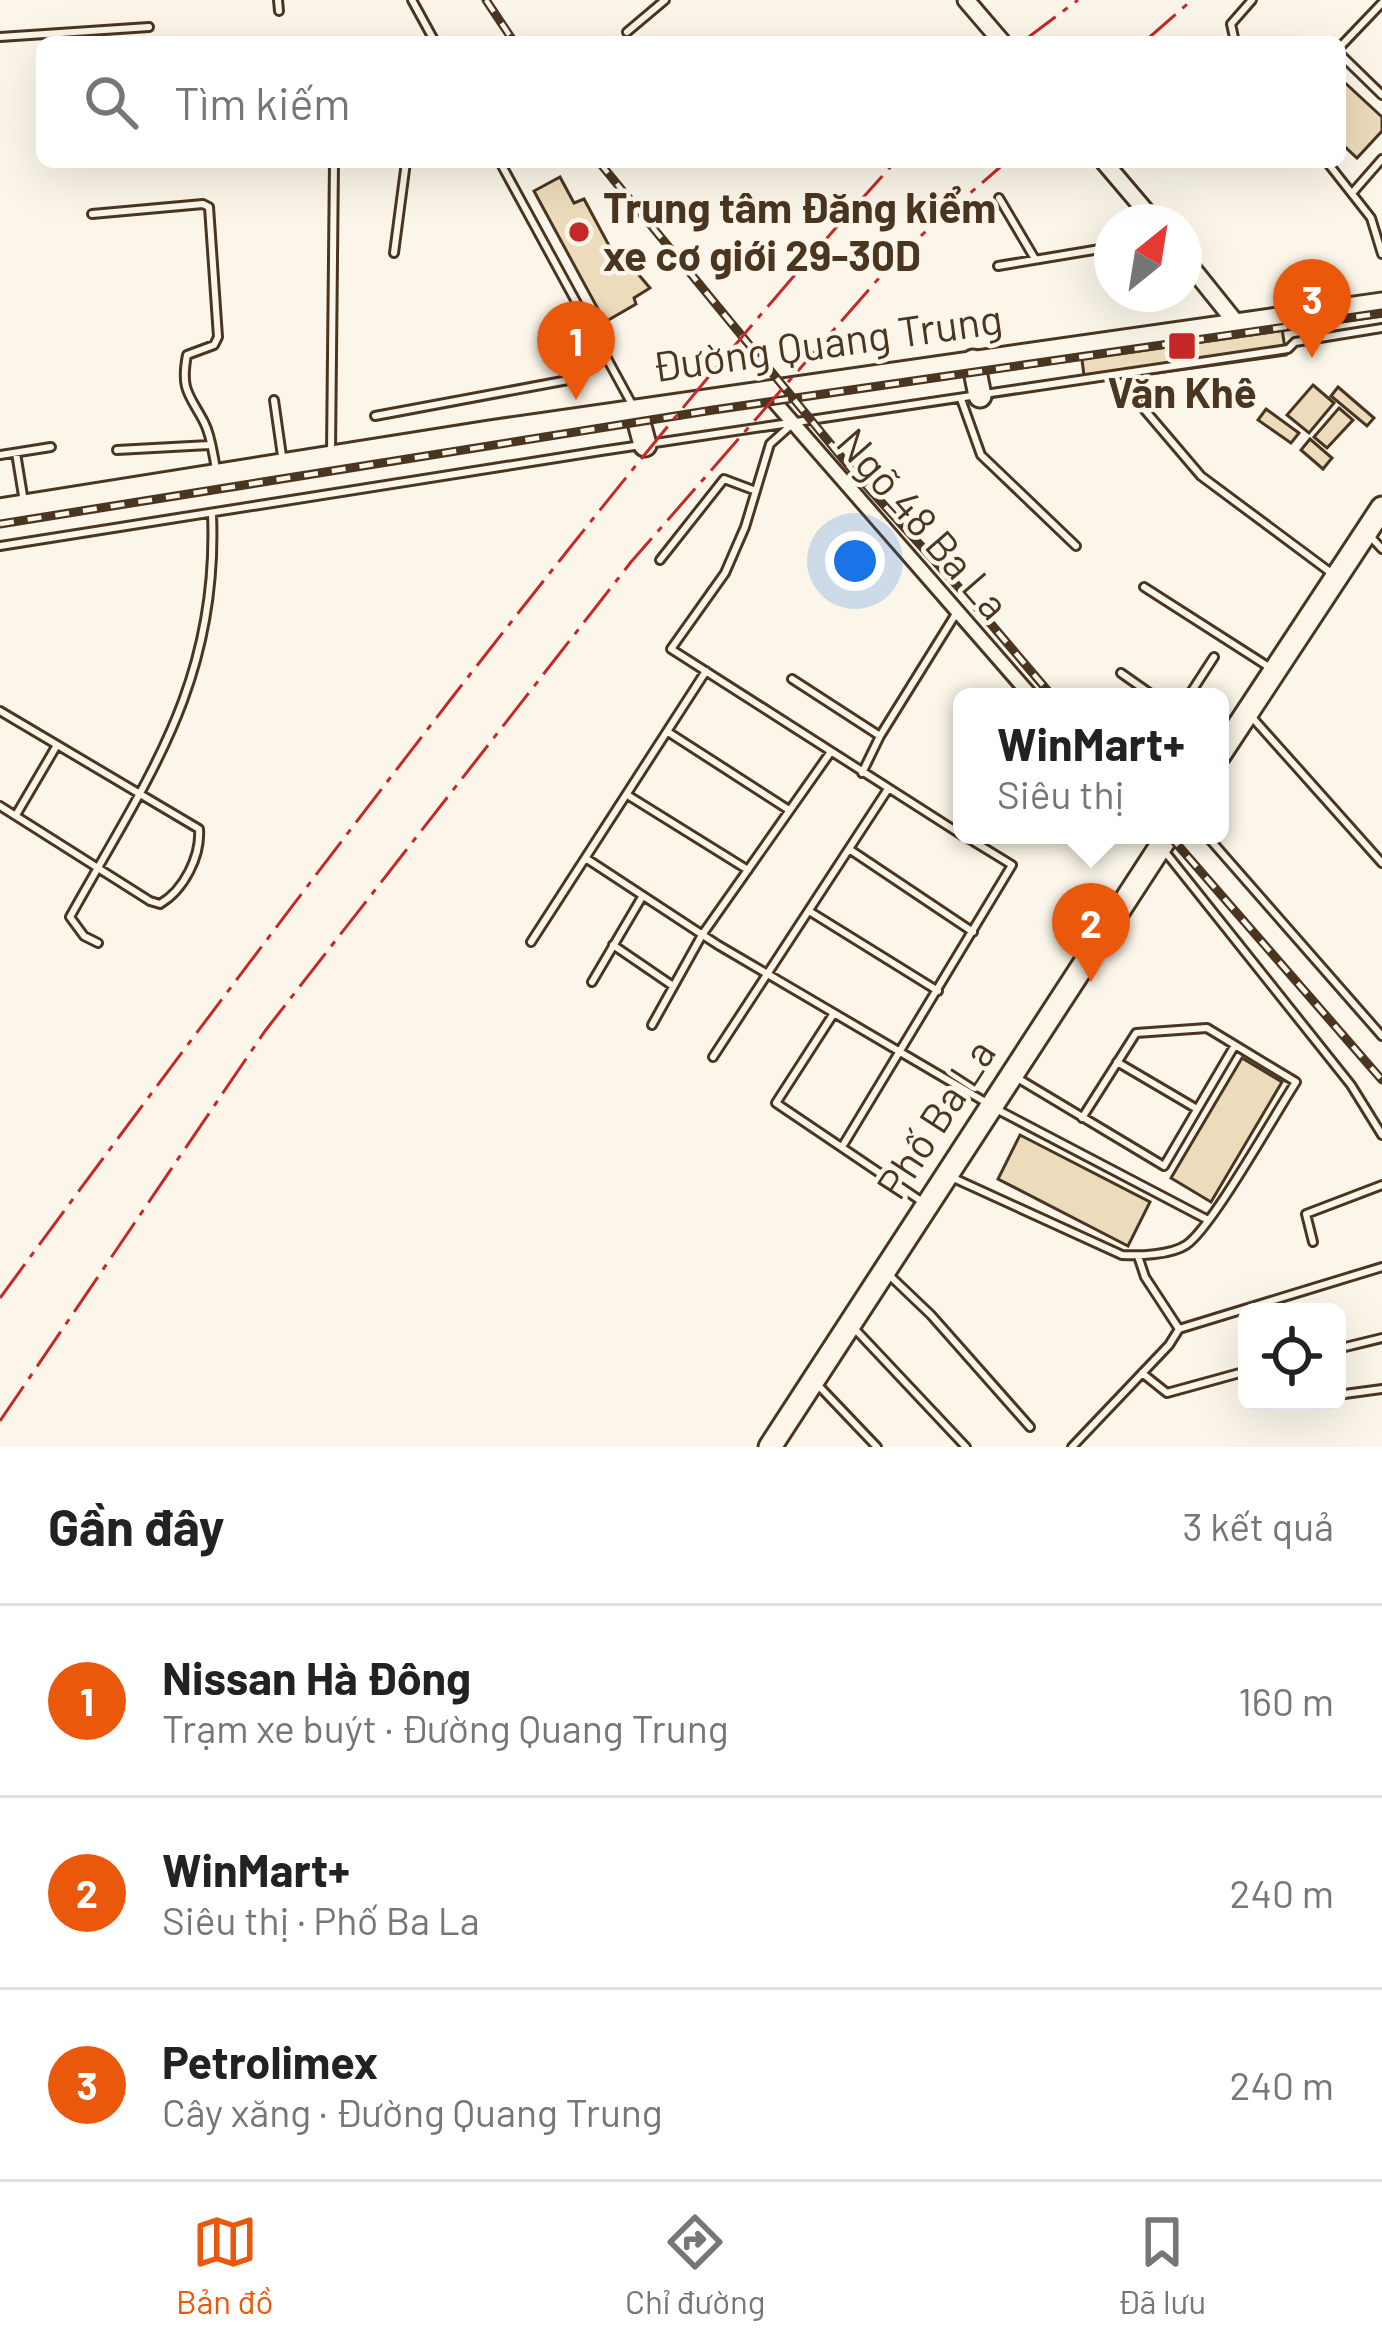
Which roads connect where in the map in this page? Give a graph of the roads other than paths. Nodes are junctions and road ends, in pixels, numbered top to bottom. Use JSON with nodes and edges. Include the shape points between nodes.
{"nodes":[{"id":1,"x":278,"y":0,"type":"edge"},
{"id":2,"x":412,"y":0,"type":"edge"},
{"id":3,"x":665,"y":0,"type":"edge"},
{"id":4,"x":966,"y":0,"type":"edge"},
{"id":5,"x":1252,"y":0,"type":"edge"},
{"id":6,"x":1382,"y":3,"type":"edge"},
{"id":7,"x":279,"y":11,"type":"dead end"},
{"id":8,"x":149,"y":27,"type":"dead end"},
{"id":9,"x":628,"y":32,"type":"dead end"},
{"id":10,"x":432,"y":36,"type":"edge"},
{"id":11,"x":997,"y":36,"type":"edge"},
{"id":12,"x":1234,"y":36,"type":"edge"},
{"id":13,"x":0,"y":37,"type":"edge"},
{"id":14,"x":1346,"y":44,"type":"edge"},
{"id":15,"x":1346,"y":57,"type":"edge"},
{"id":16,"x":1382,"y":95,"type":"edge"},
{"id":17,"x":1382,"y":159,"type":"edge"},
{"id":18,"x":334,"y":168,"type":"edge"},
{"id":19,"x":405,"y":168,"type":"edge"},
{"id":20,"x":503,"y":168,"type":"edge"},
{"id":21,"x":1109,"y":168,"type":"edge"},
{"id":22,"x":1333,"y":168,"type":"edge"},
{"id":23,"x":1354,"y":191,"type":"junction"},
{"id":24,"x":999,"y":198,"type":"dead end"},
{"id":25,"x":1140,"y":204,"type":"edge"},
{"id":26,"x":92,"y":214,"type":"dead end"},
{"id":27,"x":1094,"y":250,"type":"edge"},
{"id":28,"x":394,"y":254,"type":"dead end"},
{"id":29,"x":1382,"y":254,"type":"edge"},
{"id":30,"x":1035,"y":260,"type":"junction"},
{"id":31,"x":998,"y":266,"type":"dead end"},
{"id":32,"x":1202,"y":280,"type":"edge"},
{"id":33,"x":1382,"y":304,"type":"edge"},
{"id":34,"x":1292,"y":316,"type":"junction"},
{"id":35,"x":1238,"y":324,"type":"junction"},
{"id":36,"x":1382,"y":328,"type":"edge"},
{"id":37,"x":1295,"y":342,"type":"junction"},
{"id":38,"x":607,"y":358,"type":"junction"},
{"id":39,"x":973,"y":361,"type":"junction"},
{"id":40,"x":767,"y":393,"type":"junction"},
{"id":41,"x":1132,"y":395,"type":"dead end"},
{"id":42,"x":970,"y":398,"type":"junction"},
{"id":43,"x":274,"y":400,"type":"dead end"},
{"id":44,"x":636,"y":411,"type":"junction"},
{"id":45,"x":375,"y":416,"type":"dead end"},
{"id":46,"x":791,"y":424,"type":"junction"},
{"id":47,"x":210,"y":445,"type":"junction"},
{"id":48,"x":644,"y":445,"type":"junction"},
{"id":49,"x":51,"y":447,"type":"dead end"},
{"id":50,"x":117,"y":450,"type":"dead end"},
{"id":51,"x":16,"y":453,"type":"junction"},
{"id":52,"x":0,"y":455,"type":"edge"},
{"id":53,"x":331,"y":459,"type":"junction"},
{"id":54,"x":284,"y":466,"type":"junction"},
{"id":55,"x":218,"y":476,"type":"junction"},
{"id":56,"x":756,"y":491,"type":"junction"},
{"id":57,"x":24,"y":506,"type":"junction"},
{"id":58,"x":1382,"y":508,"type":"edge"},
{"id":59,"x":0,"y":510,"type":"edge"},
{"id":60,"x":212,"y":514,"type":"junction"},
{"id":61,"x":1374,"y":541,"type":"edge"},
{"id":62,"x":0,"y":546,"type":"edge"},
{"id":63,"x":1076,"y":546,"type":"dead end"},
{"id":64,"x":661,"y":560,"type":"dead end"},
{"id":65,"x":1337,"y":577,"type":"junction"},
{"id":66,"x":1144,"y":586,"type":"dead end"},
{"id":67,"x":958,"y":612,"type":"junction"},
{"id":68,"x":1214,"y":657,"type":"dead end"},
{"id":69,"x":1275,"y":670,"type":"junction"},
{"id":70,"x":706,"y":671,"type":"junction"},
{"id":71,"x":1121,"y":673,"type":"dead end"},
{"id":72,"x":792,"y":679,"type":"dead end"},
{"id":73,"x":1024,"y":688,"type":"edge"},
{"id":74,"x":1142,"y":688,"type":"edge"},
{"id":75,"x":1194,"y":688,"type":"edge"},
{"id":76,"x":0,"y":711,"type":"edge"},
{"id":77,"x":1247,"y":712,"type":"junction"},
{"id":78,"x":668,"y":732,"type":"junction"},
{"id":79,"x":880,"y":736,"type":"junction"},
{"id":80,"x":1229,"y":738,"type":"edge"},
{"id":81,"x":57,"y":745,"type":"junction"},
{"id":82,"x":830,"y":752,"type":"junction"},
{"id":83,"x":862,"y":772,"type":"junction"},
{"id":84,"x":888,"y":789,"type":"junction"},
{"id":85,"x":628,"y":795,"type":"junction"},
{"id":86,"x":141,"y":796,"type":"junction"},
{"id":87,"x":0,"y":806,"type":"edge"},
{"id":88,"x":790,"y":810,"type":"junction"},
{"id":89,"x":16,"y":816,"type":"junction"},
{"id":90,"x":953,"y":829,"type":"edge"},
{"id":91,"x":977,"y":844,"type":"edge"},
{"id":92,"x":1157,"y":844,"type":"edge"},
{"id":93,"x":1164,"y":844,"type":"edge"},
{"id":94,"x":1215,"y":844,"type":"edge"},
{"id":95,"x":849,"y":850,"type":"junction"},
{"id":96,"x":587,"y":859,"type":"junction"},
{"id":97,"x":1382,"y":863,"type":"edge"},
{"id":98,"x":98,"y":867,"type":"junction"},
{"id":99,"x":748,"y":870,"type":"junction"},
{"id":100,"x":643,"y":896,"type":"junction"},
{"id":101,"x":809,"y":911,"type":"junction"},
{"id":102,"x":973,"y":932,"type":"junction"},
{"id":103,"x":702,"y":935,"type":"junction"},
{"id":104,"x":531,"y":942,"type":"dead end"},
{"id":105,"x":98,"y":943,"type":"dead end"},
{"id":106,"x":613,"y":945,"type":"junction"},
{"id":107,"x":767,"y":974,"type":"junction"},
{"id":108,"x":592,"y":982,"type":"dead end"},
{"id":109,"x":673,"y":986,"type":"junction"},
{"id":110,"x":938,"y":991,"type":"junction"},
{"id":111,"x":834,"y":1013,"type":"junction"},
{"id":112,"x":652,"y":1025,"type":"dead end"},
{"id":113,"x":1382,"y":1036,"type":"edge"},
{"id":114,"x":1235,"y":1045,"type":"junction"},
{"id":115,"x":902,"y":1053,"type":"junction"},
{"id":116,"x":713,"y":1057,"type":"dead end"},
{"id":117,"x":1117,"y":1062,"type":"junction"},
{"id":118,"x":1011,"y":1075,"type":"junction"},
{"id":119,"x":991,"y":1106,"type":"junction"},
{"id":120,"x":1198,"y":1110,"type":"junction"},
{"id":121,"x":1082,"y":1118,"type":"junction"},
{"id":122,"x":1382,"y":1136,"type":"edge"},
{"id":123,"x":842,"y":1148,"type":"junction"},
{"id":124,"x":946,"y":1175,"type":"junction"},
{"id":125,"x":1382,"y":1185,"type":"edge"},
{"id":126,"x":927,"y":1205,"type":"junction"},
{"id":127,"x":1208,"y":1220,"type":"junction"},
{"id":128,"x":1313,"y":1242,"type":"dead end"},
{"id":129,"x":1138,"y":1256,"type":"junction"},
{"id":130,"x":1382,"y":1267,"type":"edge"},
{"id":131,"x":884,"y":1271,"type":"junction"},
{"id":132,"x":850,"y":1324,"type":"junction"},
{"id":133,"x":1179,"y":1329,"type":"junction"},
{"id":134,"x":1382,"y":1338,"type":"edge"},
{"id":135,"x":1346,"y":1346,"type":"edge"},
{"id":136,"x":1142,"y":1373,"type":"junction"},
{"id":137,"x":1238,"y":1373,"type":"edge"},
{"id":138,"x":813,"y":1381,"type":"junction"},
{"id":139,"x":1382,"y":1389,"type":"edge"},
{"id":140,"x":1346,"y":1394,"type":"edge"},
{"id":141,"x":1030,"y":1427,"type":"dead end"},
{"id":142,"x":781,"y":1442,"type":"edge"},
{"id":143,"x":877,"y":1447,"type":"edge"},
{"id":144,"x":965,"y":1447,"type":"edge"},
{"id":145,"x":1072,"y":1447,"type":"edge"}],
"edges":[{"from":1,"to":7,"type":"lane"},
{"from":2,"to":10,"type":"lane"},
{"from":3,"to":9,"type":"lane"},
{"from":4,"to":11,"type":"street"},
{"from":5,"to":12,"type":"lane","via":[[1231,23]]},
{"from":6,"to":14,"type":"lane"},
{"from":8,"to":13,"type":"lane"},
{"from":15,"to":16,"type":"lane"},
{"from":17,"to":23,"type":"lane"},
{"from":18,"to":53,"type":"lane"},
{"from":19,"to":28,"type":"lane"},
{"from":20,"to":38,"type":"lane"},
{"from":21,"to":25,"type":"street"},
{"from":22,"to":23,"type":"lane"},
{"from":23,"to":29,"type":"lane"},
{"from":24,"to":30,"type":"lane"},
{"from":26,"to":47,"type":"lane","via":[[209,207],[218,337],[184,362],[190,403]]},
{"from":27,"to":30,"type":"lane"},
{"from":30,"to":31,"type":"lane"},
{"from":32,"to":35,"type":"street"},
{"from":33,"to":34,"type":"highway","name":"Đường Quang Trung"},
{"from":34,"to":35,"type":"highway","name":"Đường Quang Trung"},
{"from":34,"to":37,"type":"highway"},
{"from":35,"to":39,"type":"highway","name":"Đường Quang Trung"},
{"from":36,"to":37,"type":"lane"},
{"from":37,"to":42,"type":"lane"},
{"from":38,"to":44,"type":"lane"},
{"from":38,"to":45,"type":"lane","via":[[568,380]]},
{"from":39,"to":40,"type":"highway","name":"Đường Quang Trung"},
{"from":39,"to":42,"type":"highway"},
{"from":40,"to":44,"type":"highway","name":"Đường Quang Trung"},
{"from":40,"to":46,"type":"street","name":"Ngõ 48 Ba La"},
{"from":41,"to":65,"type":"lane","via":[[1201,476]]},
{"from":42,"to":46,"type":"lane"},
{"from":42,"to":63,"type":"lane","via":[[981,454]]},
{"from":43,"to":54,"type":"lane"},
{"from":44,"to":48,"type":"highway"},
{"from":44,"to":53,"type":"highway","name":"Đường Quang Trung"},
{"from":46,"to":48,"type":"lane"},
{"from":46,"to":56,"type":"lane","via":[[770,444]]},
{"from":46,"to":67,"type":"street","name":"Ngõ 48 Ba La"},
{"from":47,"to":50,"type":"lane"},
{"from":47,"to":55,"type":"lane"},
{"from":48,"to":60,"type":"lane"},
{"from":49,"to":51,"type":"lane"},
{"from":51,"to":52,"type":"lane"},
{"from":51,"to":57,"type":"lane"},
{"from":53,"to":54,"type":"highway","name":"Đường Quang Trung"},
{"from":54,"to":55,"type":"highway","name":"Đường Quang Trung"},
{"from":55,"to":57,"type":"highway","name":"Đường Quang Trung"},
{"from":56,"to":64,"type":"lane","via":[[724,479]]},
{"from":56,"to":70,"type":"lane","via":[[725,573],[670,649]]},
{"from":57,"to":59,"type":"highway","name":"Đường Quang Trung"},
{"from":58,"to":61,"type":"highway"},
{"from":60,"to":62,"type":"lane"},
{"from":60,"to":86,"type":"lane","via":[[211,604],[174,729]]},
{"from":61,"to":65,"type":"highway"},
{"from":65,"to":69,"type":"highway"},
{"from":66,"to":69,"type":"lane"},
{"from":67,"to":73,"type":"street","name":"Ngõ 48 Ba La"},
{"from":67,"to":79,"type":"lane"},
{"from":68,"to":75,"type":"lane"},
{"from":69,"to":77,"type":"highway"},
{"from":70,"to":78,"type":"lane"},
{"from":70,"to":82,"type":"lane"},
{"from":71,"to":74,"type":"lane"},
{"from":72,"to":79,"type":"lane"},
{"from":76,"to":81,"type":"lane"},
{"from":77,"to":80,"type":"highway"},
{"from":77,"to":97,"type":"lane"},
{"from":78,"to":85,"type":"lane"},
{"from":78,"to":88,"type":"lane"},
{"from":79,"to":83,"type":"lane"},
{"from":81,"to":86,"type":"lane"},
{"from":81,"to":89,"type":"lane"},
{"from":82,"to":83,"type":"lane"},
{"from":82,"to":88,"type":"lane"},
{"from":83,"to":84,"type":"lane"},
{"from":84,"to":90,"type":"lane"},
{"from":84,"to":95,"type":"lane"},
{"from":85,"to":96,"type":"lane"},
{"from":85,"to":99,"type":"lane"},
{"from":86,"to":98,"type":"lane"},
{"from":86,"to":98,"type":"lane","via":[[199,829],[196,858],[160,904]]},
{"from":87,"to":89,"type":"lane"},
{"from":88,"to":99,"type":"lane"},
{"from":89,"to":98,"type":"lane"},
{"from":91,"to":102,"type":"lane","via":[[1012,865]]},
{"from":92,"to":118,"type":"highway","name":"Phố Ba La"},
{"from":93,"to":122,"type":"lane"},
{"from":94,"to":113,"type":"lane"},
{"from":95,"to":101,"type":"lane"},
{"from":95,"to":102,"type":"lane"},
{"from":96,"to":100,"type":"lane"},
{"from":96,"to":104,"type":"lane"},
{"from":98,"to":105,"type":"lane","via":[[70,917]]},
{"from":99,"to":103,"type":"lane"},
{"from":100,"to":103,"type":"lane"},
{"from":100,"to":106,"type":"lane"},
{"from":101,"to":107,"type":"lane"},
{"from":101,"to":110,"type":"lane"},
{"from":102,"to":110,"type":"lane"},
{"from":103,"to":107,"type":"lane"},
{"from":103,"to":109,"type":"lane"},
{"from":106,"to":108,"type":"lane"},
{"from":106,"to":109,"type":"lane"},
{"from":107,"to":111,"type":"lane"},
{"from":107,"to":116,"type":"lane"},
{"from":109,"to":112,"type":"lane"},
{"from":110,"to":115,"type":"lane"},
{"from":111,"to":115,"type":"lane"},
{"from":111,"to":123,"type":"lane","via":[[776,1103]]},
{"from":114,"to":117,"type":"lane","via":[[1207,1028],[1136,1033]]},
{"from":114,"to":120,"type":"lane"},
{"from":114,"to":127,"type":"lane","via":[[1295,1082]]},
{"from":115,"to":119,"type":"lane"},
{"from":115,"to":123,"type":"lane"},
{"from":117,"to":120,"type":"lane"},
{"from":117,"to":121,"type":"lane"},
{"from":118,"to":119,"type":"highway","name":"Phố Ba La"},
{"from":118,"to":121,"type":"lane"},
{"from":119,"to":124,"type":"highway","name":"Phố Ba La"},
{"from":119,"to":127,"type":"lane"},
{"from":120,"to":121,"type":"lane","via":[[1162,1167]]},
{"from":123,"to":126,"type":"lane"},
{"from":124,"to":126,"type":"highway","name":"Phố Ba La"},
{"from":124,"to":129,"type":"lane","via":[[1122,1256]]},
{"from":125,"to":128,"type":"lane","via":[[1306,1214]]},
{"from":126,"to":131,"type":"highway","name":"Phố Ba La"},
{"from":127,"to":129,"type":"lane","via":[[1185,1246]]},
{"from":129,"to":133,"type":"lane"},
{"from":130,"to":133,"type":"lane"},
{"from":131,"to":132,"type":"highway","name":"Phố Ba La"},
{"from":131,"to":141,"type":"lane"},
{"from":132,"to":138,"type":"highway","name":"Phố Ba La"},
{"from":132,"to":144,"type":"lane"},
{"from":133,"to":136,"type":"lane"},
{"from":134,"to":135,"type":"lane"},
{"from":136,"to":137,"type":"lane","via":[[1167,1393]]},
{"from":136,"to":145,"type":"lane"},
{"from":138,"to":142,"type":"highway","name":"Phố Ba La"},
{"from":138,"to":143,"type":"lane"},
{"from":139,"to":140,"type":"lane"}]}
